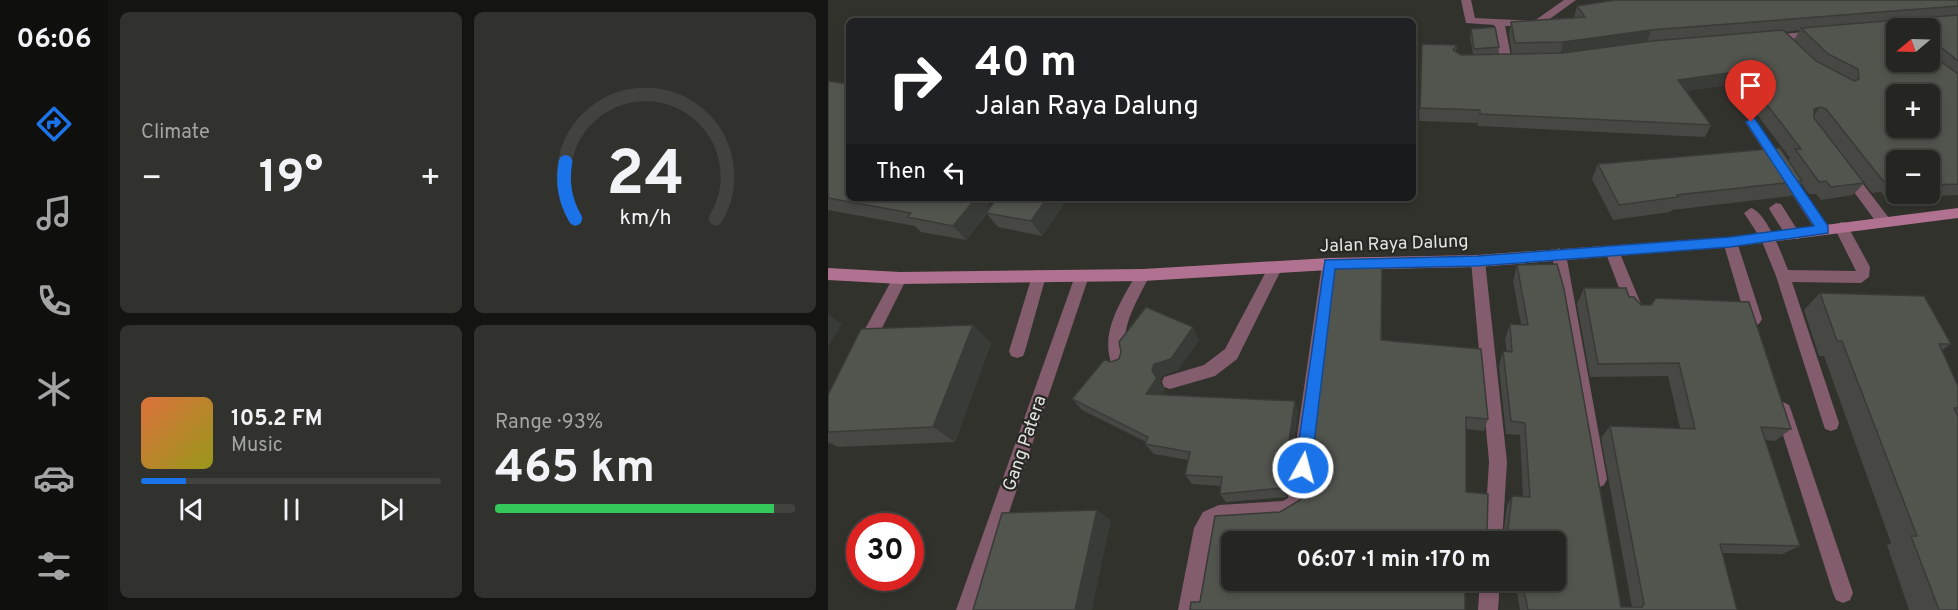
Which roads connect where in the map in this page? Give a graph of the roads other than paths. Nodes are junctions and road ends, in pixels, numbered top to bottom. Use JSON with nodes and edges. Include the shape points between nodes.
{"nodes":[{"id":1,"x":1466,"y":0,"type":"edge"},
{"id":2,"x":1571,"y":0,"type":"edge"},
{"id":3,"x":1499,"y":23,"type":"junction"},
{"id":4,"x":1826,"y":33,"type":"edge"},
{"id":5,"x":1780,"y":38,"type":"junction"},
{"id":6,"x":1758,"y":39,"type":"edge"},
{"id":7,"x":1795,"y":52,"type":"edge"},
{"id":8,"x":1506,"y":61,"type":"edge"},
{"id":9,"x":1751,"y":122,"type":"dead end"},
{"id":10,"x":1838,"y":161,"type":"edge"},
{"id":11,"x":1776,"y":208,"type":"dead end"},
{"id":12,"x":1751,"y":213,"type":"dead end"},
{"id":13,"x":1958,"y":213,"type":"edge"},
{"id":14,"x":1884,"y":222,"type":"junction"},
{"id":15,"x":1841,"y":227,"type":"junction"},
{"id":16,"x":1823,"y":230,"type":"junction"},
{"id":17,"x":1793,"y":235,"type":"junction"},
{"id":18,"x":1767,"y":237,"type":"junction"},
{"id":19,"x":1730,"y":242,"type":"junction"},
{"id":20,"x":1612,"y":251,"type":"junction"},
{"id":21,"x":1559,"y":254,"type":"junction"},
{"id":22,"x":1478,"y":261,"type":"junction"},
{"id":23,"x":1329,"y":264,"type":"junction"},
{"id":24,"x":1275,"y":267,"type":"junction"},
{"id":25,"x":828,"y":274,"type":"edge"},
{"id":26,"x":1143,"y":275,"type":"junction"},
{"id":27,"x":1039,"y":276,"type":"junction"},
{"id":28,"x":1082,"y":276,"type":"junction"},
{"id":29,"x":1784,"y":276,"type":"junction"},
{"id":30,"x":900,"y":278,"type":"junction"},
{"id":31,"x":1637,"y":314,"type":"edge"},
{"id":32,"x":1760,"y":337,"type":"edge"},
{"id":33,"x":1017,"y":351,"type":"dead end"},
{"id":34,"x":857,"y":360,"type":"edge"},
{"id":35,"x":1120,"y":365,"type":"edge"},
{"id":36,"x":1170,"y":382,"type":"dead end"},
{"id":37,"x":1778,"y":393,"type":"edge"},
{"id":38,"x":1831,"y":423,"type":"dead end"},
{"id":39,"x":1600,"y":495,"type":"edge"},
{"id":40,"x":1494,"y":531,"type":"edge"},
{"id":41,"x":1489,"y":591,"type":"edge"},
{"id":42,"x":1843,"y":593,"type":"dead end"},
{"id":43,"x":966,"y":610,"type":"edge"},
{"id":44,"x":1188,"y":610,"type":"edge"},
{"id":45,"x":1488,"y":610,"type":"edge"}],
"edges":[{"from":1,"to":3,"type":"street","via":[[1470,21]]},
{"from":2,"to":3,"type":"street","via":[[1536,24]]},
{"from":3,"to":8,"type":"street"},
{"from":4,"to":5,"type":"street"},
{"from":5,"to":6,"type":"street"},
{"from":5,"to":7,"type":"street"},
{"from":9,"to":16,"type":"street"},
{"from":10,"to":14,"type":"street"},
{"from":11,"to":17,"type":"street"},
{"from":12,"to":18,"type":"street"},
{"from":13,"to":14,"type":"main road","name":"Jalan Raya Dalung"},
{"from":14,"to":15,"type":"main road","name":"Jalan Raya Dalung"},
{"from":15,"to":16,"type":"main road","name":"Jalan Raya Dalung"},
{"from":15,"to":29,"type":"street","via":[[1863,267],[1861,277]]},
{"from":16,"to":17,"type":"main road","name":"Jalan Raya Dalung"},
{"from":17,"to":18,"type":"main road","name":"Jalan Raya Dalung"},
{"from":18,"to":19,"type":"main road","name":"Jalan Raya Dalung"},
{"from":18,"to":29,"type":"street"},
{"from":19,"to":20,"type":"main road","name":"Jalan Raya Dalung"},
{"from":19,"to":32,"type":"street"},
{"from":20,"to":21,"type":"main road","name":"Jalan Raya Dalung"},
{"from":20,"to":31,"type":"street"},
{"from":21,"to":22,"type":"main road","name":"Jalan Raya Dalung"},
{"from":21,"to":39,"type":"street"},
{"from":22,"to":23,"type":"main road","name":"Jalan Raya Dalung"},
{"from":22,"to":40,"type":"street","via":[[1498,462]]},
{"from":23,"to":24,"type":"main road","name":"Jalan Raya Dalung"},
{"from":23,"to":44,"type":"street","via":[[1296,503],[1285,510],[1219,514],[1210,519],[1203,528]]},
{"from":24,"to":26,"type":"main road","name":"Jalan Raya Dalung"},
{"from":24,"to":36,"type":"street","via":[[1231,354],[1209,372]]},
{"from":25,"to":30,"type":"main road","name":"Jalan Raya Dalung"},
{"from":26,"to":28,"type":"main road","name":"Jalan Raya Dalung"},
{"from":26,"to":35,"type":"street","via":[[1115,332],[1113,350]]},
{"from":27,"to":28,"type":"main road","name":"Jalan Raya Dalung"},
{"from":27,"to":30,"type":"main road","name":"Jalan Raya Dalung"},
{"from":27,"to":33,"type":"street"},
{"from":28,"to":43,"type":"street","name":"Gang Patera"},
{"from":29,"to":38,"type":"street"},
{"from":30,"to":34,"type":"street"},
{"from":37,"to":42,"type":"street"},
{"from":41,"to":45,"type":"street"}]}
